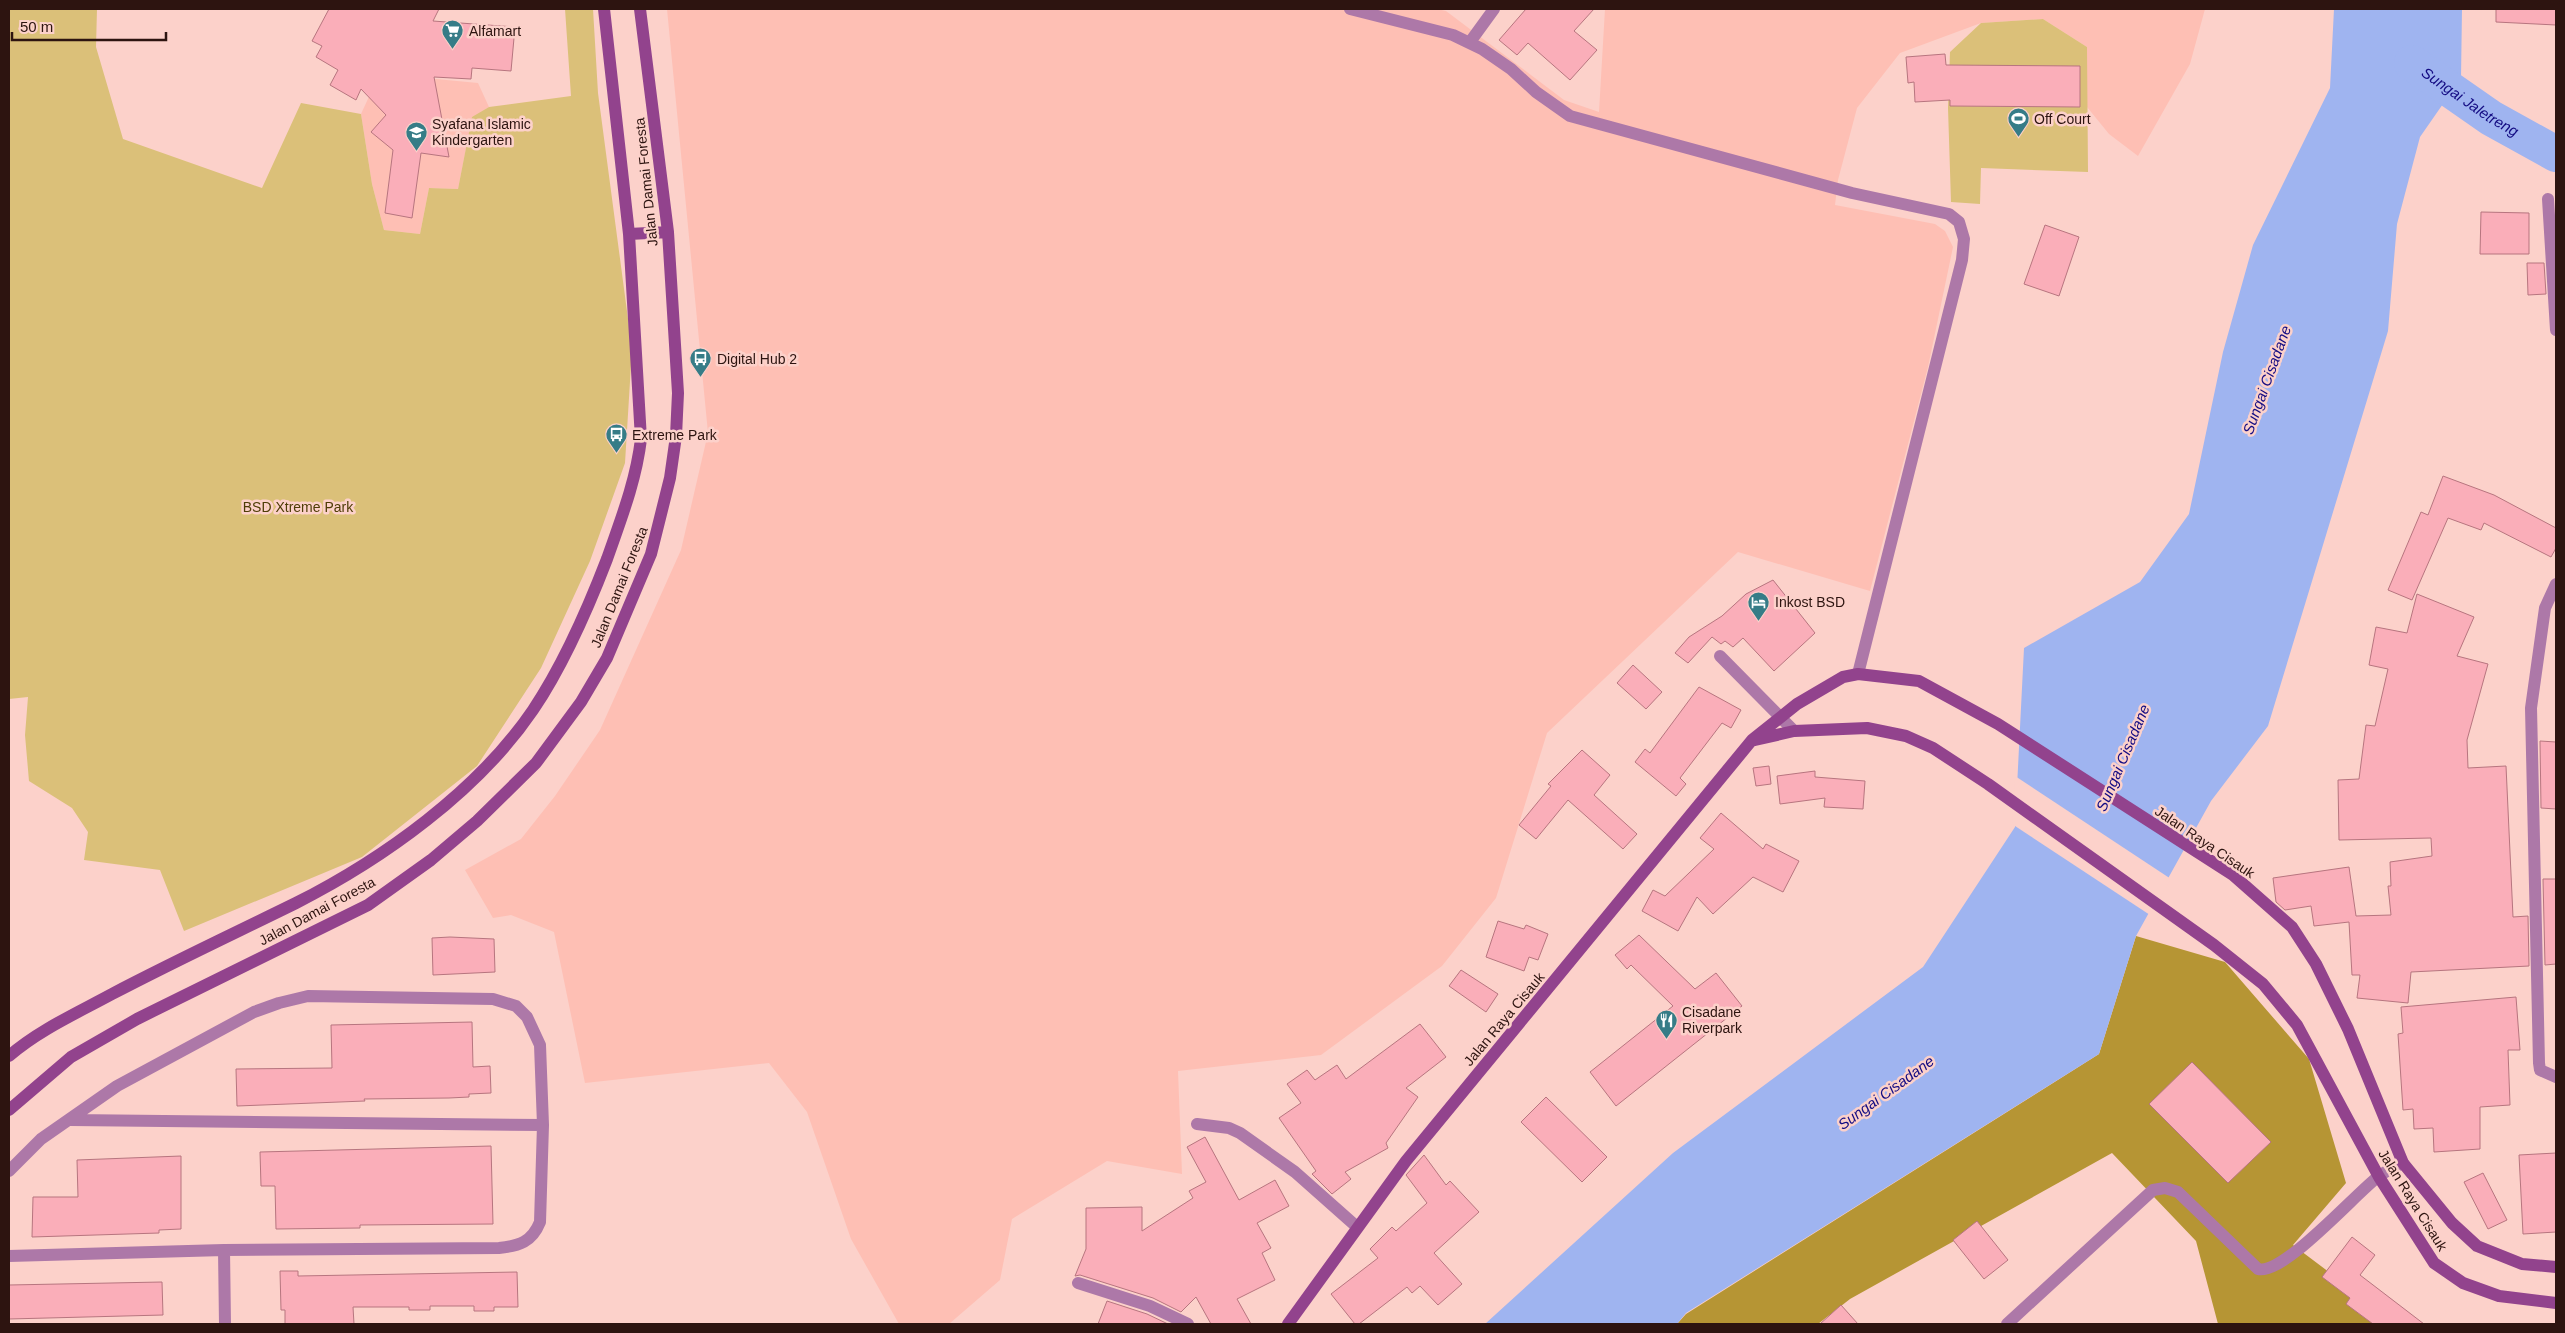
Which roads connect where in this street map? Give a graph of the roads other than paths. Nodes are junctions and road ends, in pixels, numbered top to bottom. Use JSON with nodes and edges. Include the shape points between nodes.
{"nodes":[{"id":1,"x":604,"y":9,"type":"edge"},
{"id":2,"x":640,"y":9,"type":"edge"},
{"id":3,"x":1350,"y":9,"type":"edge"},
{"id":4,"x":1494,"y":9,"type":"edge"},
{"id":5,"x":1470,"y":42,"type":"junction"},
{"id":6,"x":2548,"y":199,"type":"dead end"},
{"id":7,"x":668,"y":232,"type":"junction"},
{"id":8,"x":629,"y":234,"type":"junction"},
{"id":9,"x":2556,"y":330,"type":"edge"},
{"id":10,"x":2556,"y":584,"type":"edge"},
{"id":11,"x":1720,"y":656,"type":"dead end"},
{"id":12,"x":1858,"y":674,"type":"junction"},
{"id":13,"x":1780,"y":716,"type":"junction"},
{"id":14,"x":1794,"y":731,"type":"junction"},
{"id":15,"x":1752,"y":740,"type":"junction"},
{"id":16,"x":9,"y":1056,"type":"edge"},
{"id":17,"x":2556,"y":1077,"type":"edge"},
{"id":18,"x":9,"y":1110,"type":"edge"},
{"id":19,"x":71,"y":1120,"type":"junction"},
{"id":20,"x":1197,"y":1124,"type":"dead end"},
{"id":21,"x":542,"y":1125,"type":"junction"},
{"id":22,"x":2403,"y":1163,"type":"junction"},
{"id":23,"x":9,"y":1171,"type":"edge"},
{"id":24,"x":2378,"y":1177,"type":"junction"},
{"id":25,"x":1357,"y":1227,"type":"junction"},
{"id":26,"x":224,"y":1250,"type":"junction"},
{"id":27,"x":9,"y":1256,"type":"edge"},
{"id":28,"x":2556,"y":1267,"type":"edge"},
{"id":29,"x":1078,"y":1283,"type":"dead end"},
{"id":30,"x":2556,"y":1303,"type":"edge"},
{"id":31,"x":225,"y":1324,"type":"edge"},
{"id":32,"x":1188,"y":1324,"type":"edge"},
{"id":33,"x":1288,"y":1324,"type":"edge"},
{"id":34,"x":2007,"y":1324,"type":"edge"}],
"edges":[{"from":1,"to":8,"type":"main road","name":"Jalan Damai Foresta"},
{"from":2,"to":7,"type":"main road","name":"Jalan Damai Foresta"},
{"from":3,"to":5,"type":"street","via":[[1424,26]]},
{"from":4,"to":5,"type":"street"},
{"from":5,"to":12,"type":"street","via":[[1511,69],[1570,116],[1852,193],[1949,214],[1959,222],[1964,239],[1955,293]]},
{"from":6,"to":9,"type":"street"},
{"from":7,"to":8,"type":"main road"},
{"from":7,"to":18,"type":"main road","name":"Jalan Damai Foresta","via":[[678,394],[671,469],[661,519],[633,600],[607,658],[581,702],[536,763],[432,860],[368,905],[137,1019],[79,1052]]},
{"from":8,"to":16,"type":"main road","name":"Jalan Damai Foresta","via":[[640,411],[638,463],[629,499],[594,592],[554,676],[532,712],[472,780],[434,815],[383,853],[298,902],[50,1027]]},
{"from":10,"to":17,"type":"street","via":[[2545,608],[2531,708],[2539,1067]]},
{"from":11,"to":13,"type":"street"},
{"from":12,"to":13,"type":"main road","name":"Jalan Raya Cisauk","via":[[1827,684]]},
{"from":12,"to":22,"type":"main road","name":"Jalan Raya Cisauk","via":[[1919,681],[1998,724],[2233,875],[2292,927],[2316,964],[2348,1029]]},
{"from":13,"to":14,"type":"street"},
{"from":13,"to":15,"type":"main road","name":"Jalan Raya Cisauk"},
{"from":14,"to":15,"type":"main road","name":"Jalan Raya Cisauk"},
{"from":14,"to":24,"type":"main road","name":"Jalan Raya Cisauk","via":[[1867,728],[1906,736],[1932,748],[1988,784],[2214,945],[2263,984],[2297,1025]]},
{"from":15,"to":25,"type":"main road","name":"Jalan Raya Cisauk","via":[[1406,1161]]},
{"from":19,"to":21,"type":"street"},
{"from":19,"to":21,"type":"street","via":[[117,1086],[254,1012],[308,996],[493,1000],[516,1006],[527,1017],[540,1045]]},
{"from":19,"to":23,"type":"street","via":[[41,1139]]},
{"from":20,"to":25,"type":"street","via":[[1229,1128],[1240,1133],[1295,1172]]},
{"from":21,"to":26,"type":"street","via":[[540,1222],[527,1242],[515,1247]]},
{"from":22,"to":24,"type":"street"},
{"from":22,"to":28,"type":"main road","name":"Jalan Raya Cisauk","via":[[2452,1223],[2477,1246],[2522,1264]]},
{"from":24,"to":30,"type":"main road","name":"Jalan Raya Cisauk","via":[[2434,1263],[2463,1283],[2499,1296]]},
{"from":24,"to":34,"type":"street","via":[[2304,1245],[2274,1267],[2264,1270],[2258,1269],[2178,1192],[2165,1188],[2153,1190]]},
{"from":25,"to":33,"type":"main road","name":"Jalan Raya Cisauk"},
{"from":26,"to":27,"type":"street"},
{"from":26,"to":31,"type":"street"},
{"from":29,"to":32,"type":"street","via":[[1150,1306]]}]}
